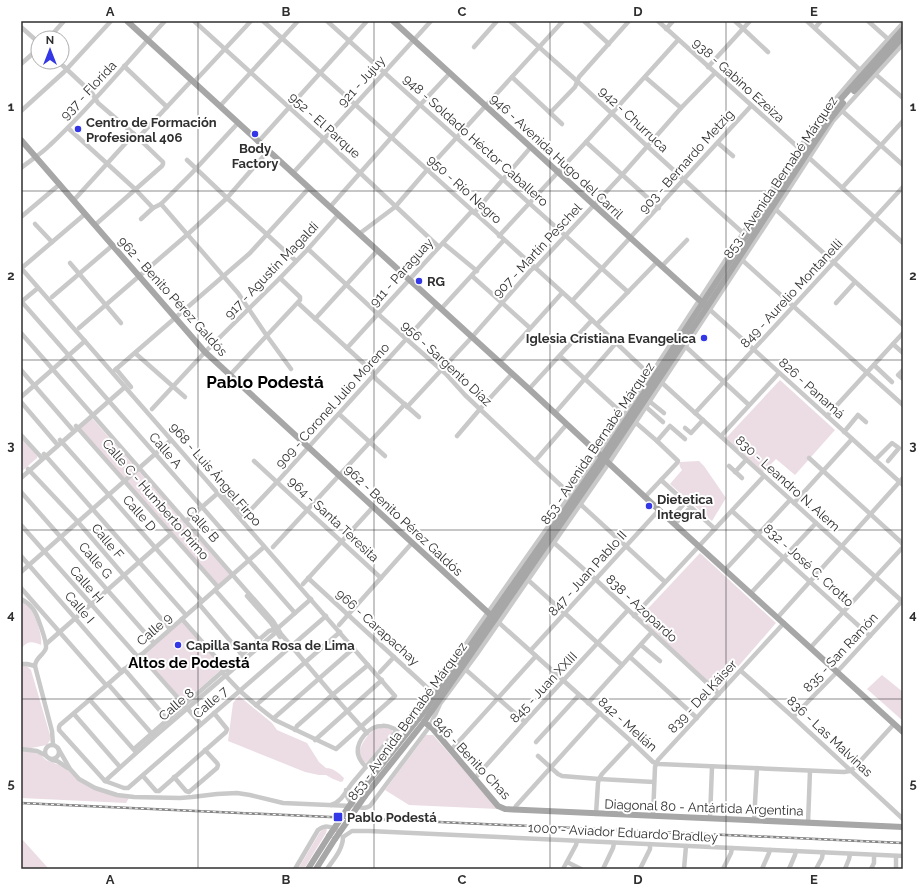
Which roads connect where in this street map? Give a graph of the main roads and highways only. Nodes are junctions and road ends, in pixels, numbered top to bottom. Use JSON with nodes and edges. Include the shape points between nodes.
{"nodes":[{"id":1,"x":127,"y":21,"type":"edge"},
{"id":2,"x":393,"y":21,"type":"edge"},
{"id":3,"x":902,"y":32,"type":"edge"},
{"id":4,"x":832,"y":109,"type":"junction"},
{"id":5,"x":824,"y":113,"type":"road end"},
{"id":6,"x":21,"y":140,"type":"edge"},
{"id":7,"x":804,"y":153,"type":"junction"},
{"id":8,"x":739,"y":257,"type":"junction"},
{"id":9,"x":705,"y":305,"type":"junction"},
{"id":10,"x":642,"y":395,"type":"junction"},
{"id":11,"x":634,"y":399,"type":"road end"},
{"id":12,"x":604,"y":459,"type":"junction"},
{"id":13,"x":570,"y":519,"type":"road end"},
{"id":14,"x":562,"y":522,"type":"junction"},
{"id":15,"x":493,"y":617,"type":"junction"},
{"id":16,"x":477,"y":654,"type":"road end"},
{"id":17,"x":468,"y":657,"type":"junction"},
{"id":18,"x":445,"y":674,"type":"road end"},
{"id":19,"x":441,"y":689,"type":"junction"},
{"id":20,"x":412,"y":714,"type":"road end"},
{"id":21,"x":421,"y":720,"type":"junction"},
{"id":22,"x":903,"y":732,"type":"edge"},
{"id":23,"x":505,"y":809,"type":"joint"},
{"id":24,"x":903,"y":826,"type":"edge"},
{"id":25,"x":308,"y":869,"type":"edge"},
{"id":26,"x":316,"y":869,"type":"edge"}],
"edges":[{"from":1,"to":12,"type":"main road"},
{"from":2,"to":9,"type":"main road","name":"946 - Avenida Hugo del Carril"},
{"from":3,"to":4,"type":"main road","name":"853 - Avenida Bernabé Márquez"},
{"from":3,"to":7,"type":"main road","name":"853 - Avenida Bernabé Márquez","via":[[874,72]]},
{"from":4,"to":5,"type":"main road"},
{"from":4,"to":7,"type":"main road","name":"853 - Avenida Bernabé Márquez"},
{"from":6,"to":15,"type":"main road","name":"962 - Benito Pérez Galdós","via":[[205,352]]},
{"from":7,"to":8,"type":"main road","name":"853 - Avenida Bernabé Márquez"},
{"from":7,"to":8,"type":"main road","name":"853 - Avenida Bernabé Márquez","via":[[774,208]]},
{"from":8,"to":9,"type":"main road","name":"853 - Avenida Bernabé Márquez"},
{"from":9,"to":10,"type":"main road","name":"853 - Avenida Bernabé Márquez"},
{"from":9,"to":12,"type":"main road","name":"853 - Avenida Bernabé Márquez","via":[[660,381]]},
{"from":10,"to":11,"type":"main road"},
{"from":10,"to":12,"type":"main road","name":"853 - Avenida Bernabé Márquez"},
{"from":12,"to":14,"type":"main road","name":"853 - Avenida Bernabé Márquez","via":[[578,503]]},
{"from":12,"to":15,"type":"main road","name":"853 - Avenida Bernabé Márquez"},
{"from":12,"to":22,"type":"main road"},
{"from":13,"to":14,"type":"main road"},
{"from":14,"to":15,"type":"main road","name":"853 - Avenida Bernabé Márquez","via":[[526,578]]},
{"from":15,"to":17,"type":"main road","name":"853 - Avenida Bernabé Márquez"},
{"from":15,"to":19,"type":"main road","name":"853 - Avenida Bernabé Márquez"},
{"from":16,"to":17,"type":"main road"},
{"from":17,"to":21,"type":"main road","name":"853 - Avenida Bernabé Márquez"},
{"from":18,"to":19,"type":"main road"},
{"from":19,"to":21,"type":"main road","name":"853 - Avenida Bernabé Márquez"},
{"from":20,"to":21,"type":"main road","name":"846 - Benito Chas"},
{"from":21,"to":23,"type":"main road","name":"846 - Benito Chas","via":[[430,726],[498,806]]},
{"from":21,"to":25,"type":"main road","name":"853 - Avenida Bernabé Márquez","bridge":true,"via":[[361,790]]},
{"from":21,"to":26,"type":"main road","name":"853 - Avenida Bernabé Márquez","bridge":true,"via":[[364,796]]},
{"from":23,"to":24,"type":"main road","name":"Diagonal 80 - Antártida Argentina"}]}
